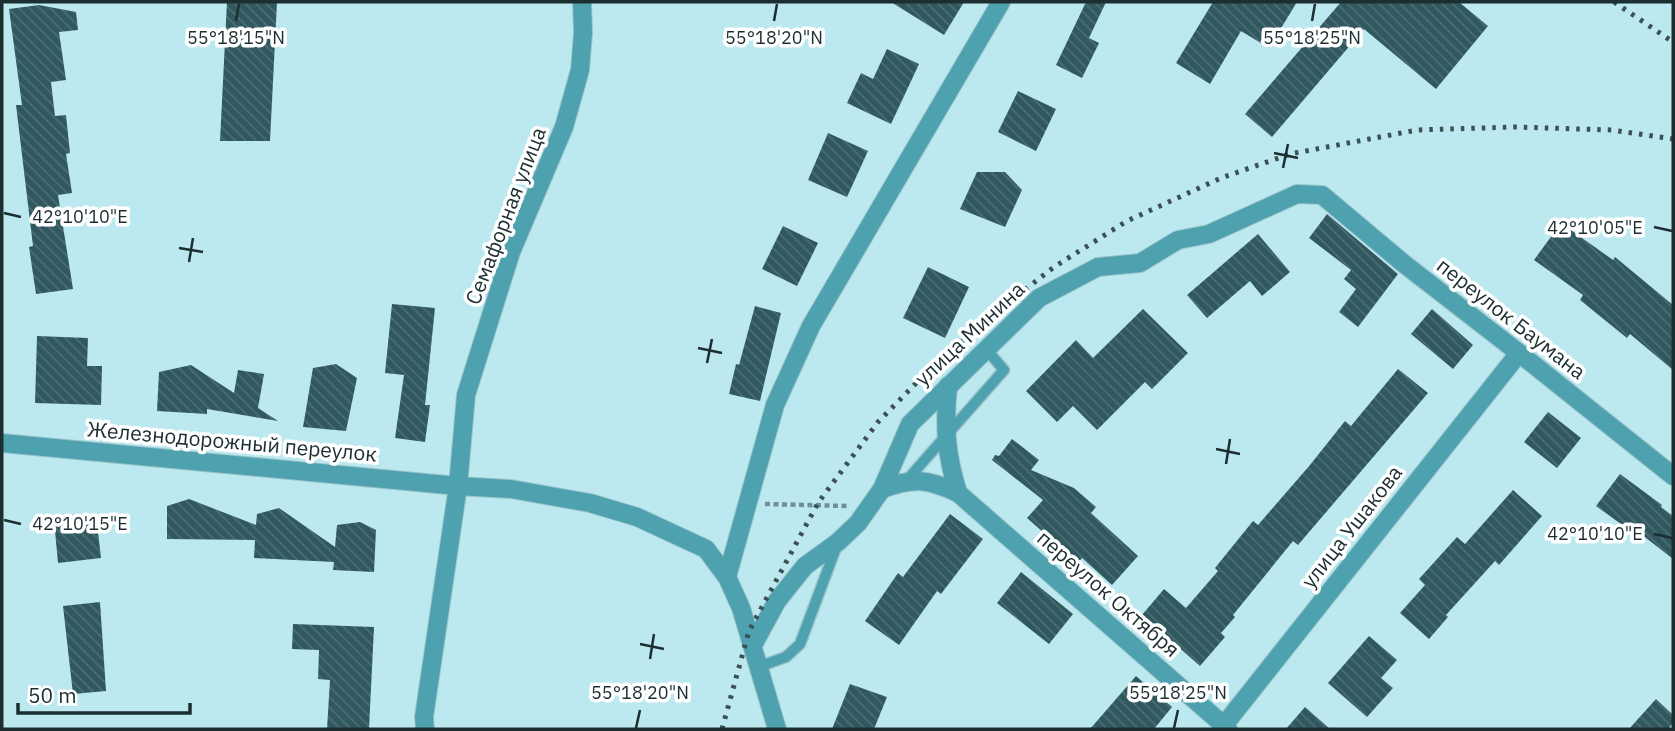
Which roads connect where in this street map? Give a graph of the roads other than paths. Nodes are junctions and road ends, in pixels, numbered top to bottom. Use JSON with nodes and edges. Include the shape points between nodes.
{"nodes":[{"id":1,"x":582,"y":2,"type":"edge"},
{"id":2,"x":1001,"y":2,"type":"edge"},
{"id":3,"x":1322,"y":195,"type":"joint"},
{"id":4,"x":987,"y":351,"type":"junction"},
{"id":5,"x":1519,"y":353,"type":"junction"},
{"id":6,"x":948,"y":386,"type":"junction"},
{"id":7,"x":945,"y":437,"type":"junction"},
{"id":8,"x":2,"y":443,"type":"edge"},
{"id":9,"x":1673,"y":476,"type":"edge"},
{"id":10,"x":907,"y":480,"type":"junction"},
{"id":11,"x":458,"y":486,"type":"junction"},
{"id":12,"x":883,"y":489,"type":"junction"},
{"id":13,"x":958,"y":493,"type":"junction"},
{"id":14,"x":838,"y":542,"type":"junction"},
{"id":15,"x":727,"y":577,"type":"junction"},
{"id":16,"x":753,"y":645,"type":"junction"},
{"id":17,"x":758,"y":667,"type":"junction"},
{"id":18,"x":1225,"y":728,"type":"edge"},
{"id":19,"x":425,"y":729,"type":"edge"},
{"id":20,"x":777,"y":729,"type":"edge"}],
"edges":[{"from":1,"to":11,"type":"street","name":"Семафорная улица","via":[[580,70],[564,127],[511,252],[466,395]]},
{"from":2,"to":15,"type":"street","via":[[811,326],[775,405]]},
{"from":3,"to":4,"type":"street","name":"улица Минина","via":[[1297,194],[1209,234],[1178,240],[1140,263],[1098,267],[1039,298]]},
{"from":3,"to":5,"type":"street","name":"переулок Баумана"},
{"from":4,"to":6,"type":"street","name":"улица Минина"},
{"from":4,"to":7,"type":"lane","via":[[1004,370]]},
{"from":5,"to":9,"type":"street","name":"переулок Баумана"},
{"from":5,"to":18,"type":"street","name":"улица Ушакова"},
{"from":6,"to":7,"type":"street"},
{"from":6,"to":12,"type":"street","name":"улица Минина","via":[[910,424]]},
{"from":7,"to":10,"type":"lane"},
{"from":7,"to":13,"type":"street"},
{"from":8,"to":11,"type":"street","name":"Железнодорожный переулок"},
{"from":10,"to":12,"type":"street","name":"переулок Октября"},
{"from":10,"to":13,"type":"street","name":"переулок Октября","via":[[936,482]]},
{"from":11,"to":15,"type":"street","name":"Железнодорожный переулок","via":[[511,489],[637,517],[706,549]]},
{"from":11,"to":19,"type":"street","name":"Семафорная улица"},
{"from":12,"to":14,"type":"street","name":"улица Минина"},
{"from":13,"to":18,"type":"street","name":"переулок Октября"},
{"from":14,"to":16,"type":"street","name":"улица Минина","via":[[805,566],[777,601]]},
{"from":14,"to":17,"type":"lane","via":[[800,644],[786,657]]},
{"from":15,"to":16,"type":"street","name":"Железнодорожный переулок"},
{"from":16,"to":17,"type":"street","name":"Железнодорожный переулок"},
{"from":17,"to":20,"type":"street","name":"Железнодорожный переулок"}]}
